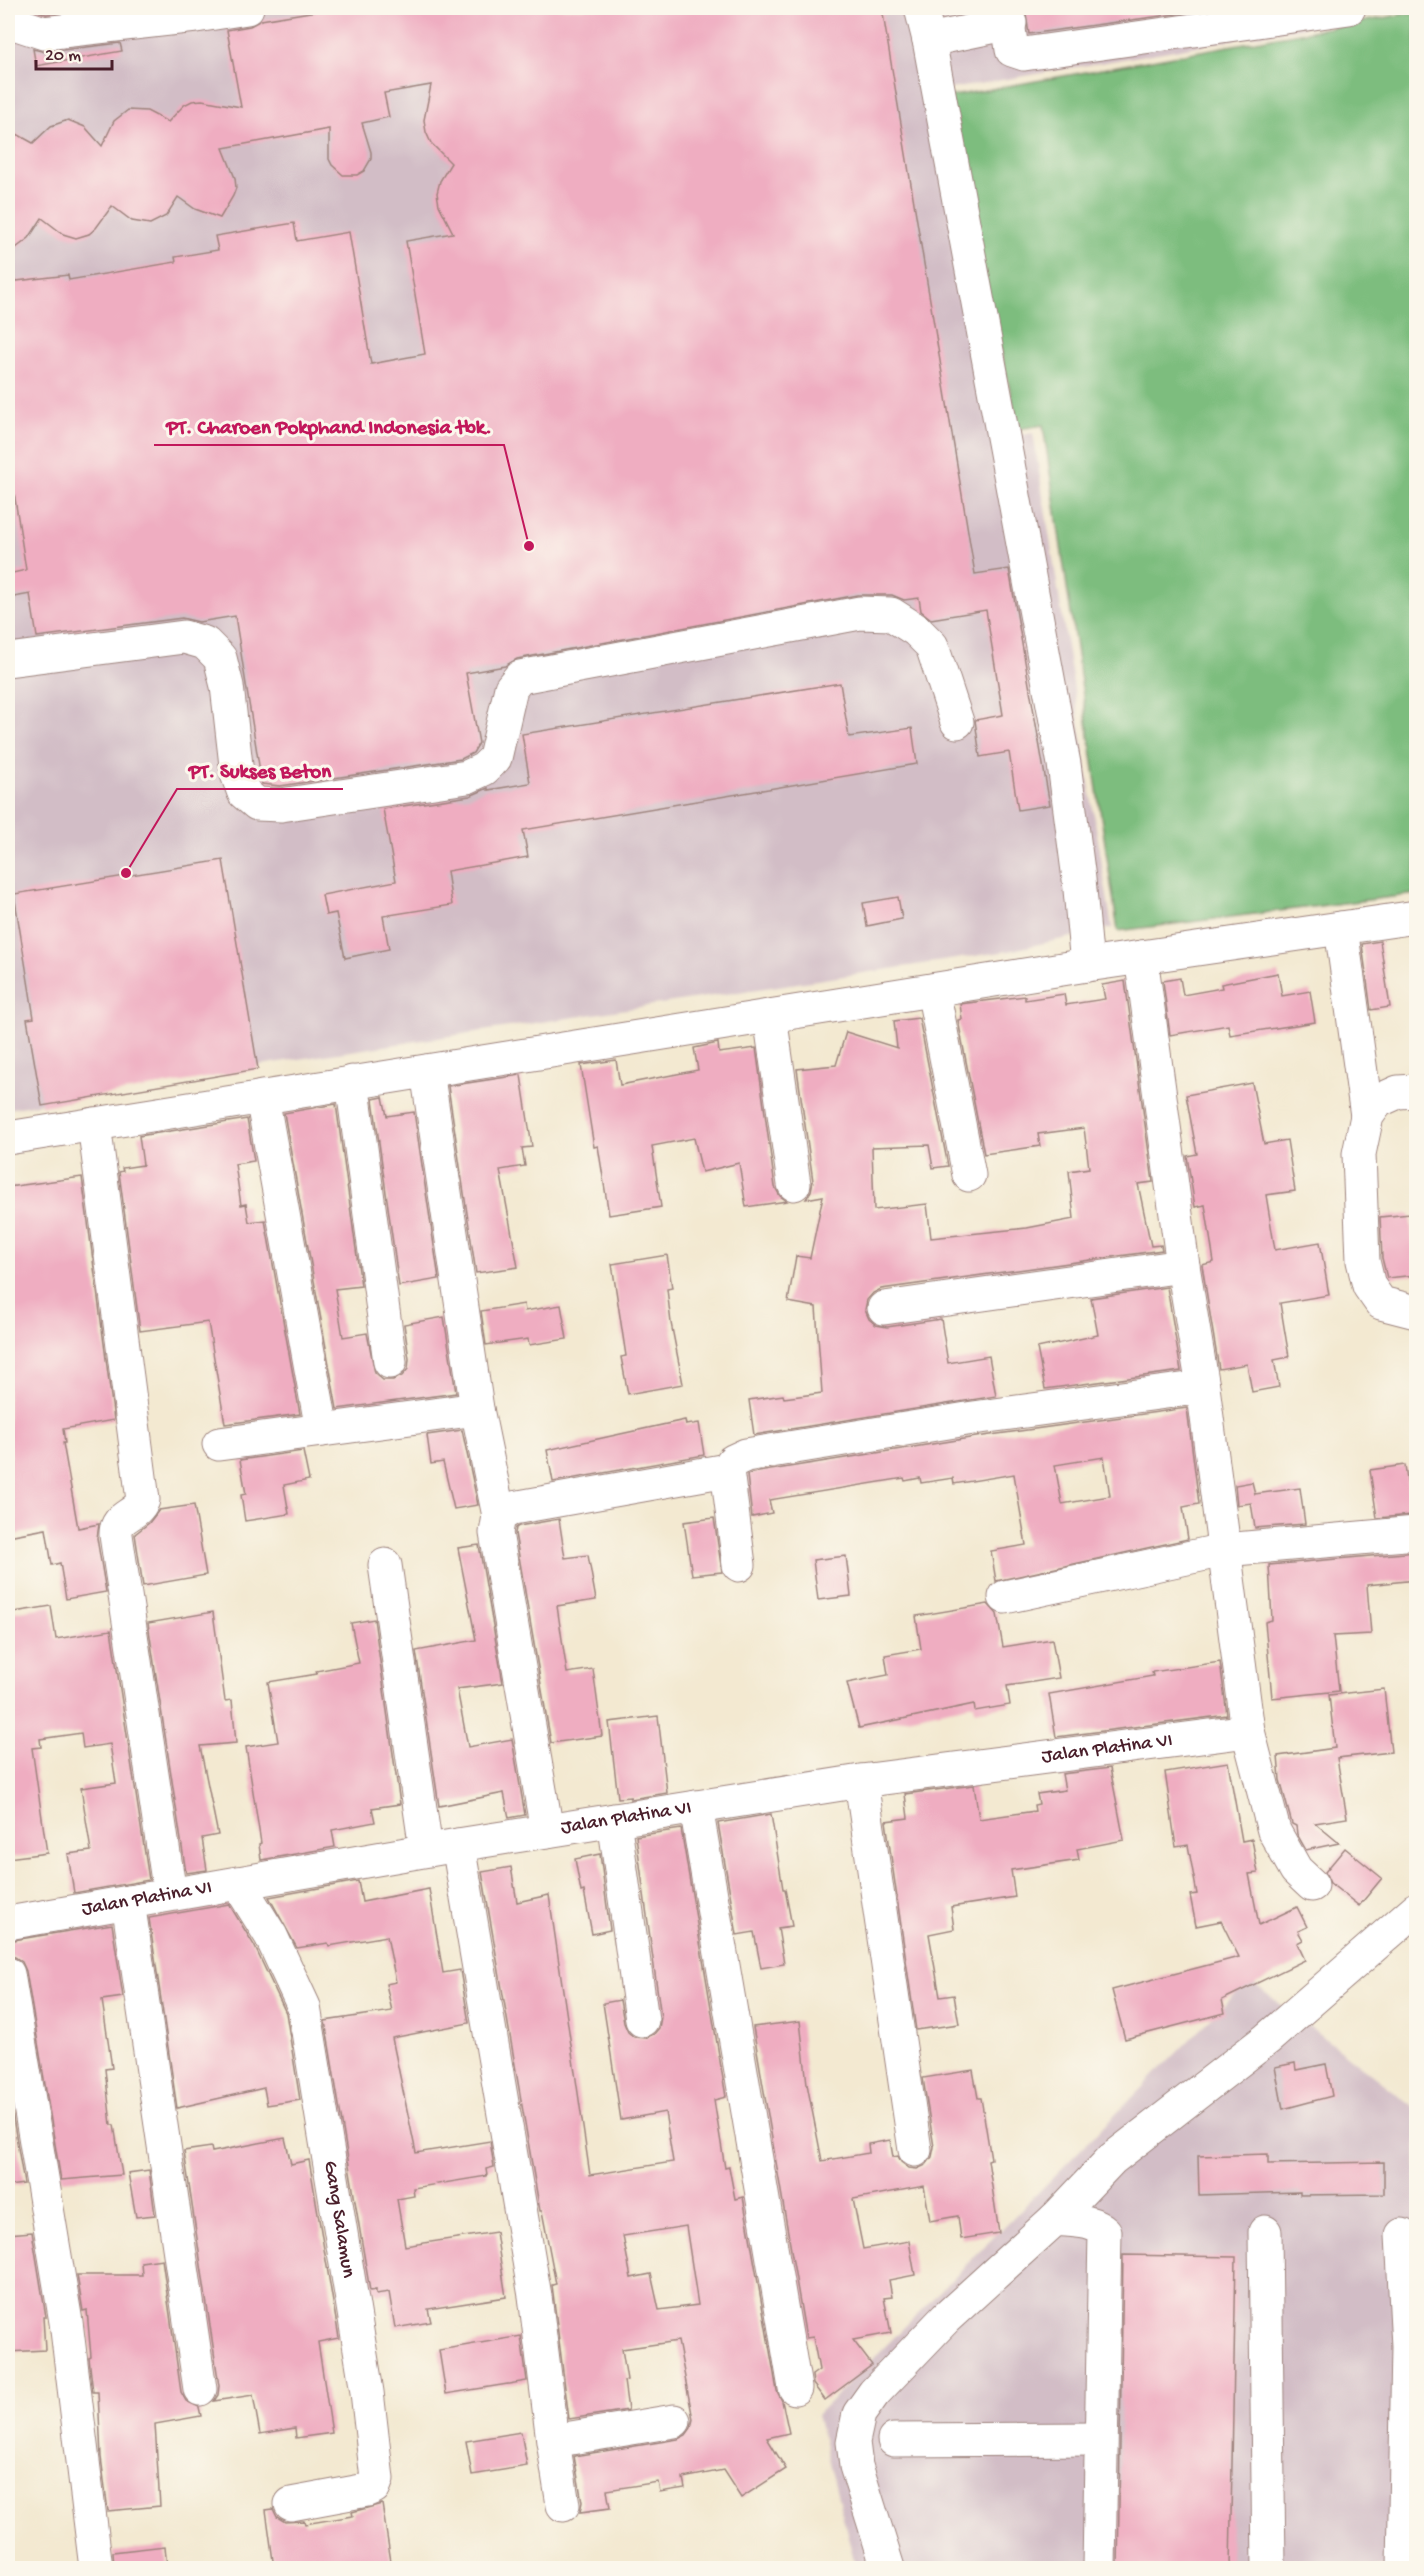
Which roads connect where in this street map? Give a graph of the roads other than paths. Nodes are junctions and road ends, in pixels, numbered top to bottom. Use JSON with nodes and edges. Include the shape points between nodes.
{"nodes":[{"id":1,"x":8,"y":8,"type":"edge"},
{"id":2,"x":247,"y":8,"type":"edge"},
{"id":3,"x":921,"y":8,"type":"edge"},
{"id":4,"x":1349,"y":8,"type":"edge"},
{"id":5,"x":1008,"y":15,"type":"edge"},
{"id":6,"x":929,"y":40,"type":"junction"},
{"id":7,"x":8,"y":660,"type":"edge"},
{"id":8,"x":957,"y":722,"type":"dead end"},
{"id":9,"x":1416,"y":917,"type":"edge"},
{"id":10,"x":1341,"y":928,"type":"junction"},
{"id":11,"x":1141,"y":957,"type":"junction"},
{"id":12,"x":1087,"y":965,"type":"junction"},
{"id":13,"x":933,"y":990,"type":"junction"},
{"id":14,"x":770,"y":1016,"type":"junction"},
{"id":15,"x":427,"y":1071,"type":"junction"},
{"id":16,"x":352,"y":1083,"type":"junction"},
{"id":17,"x":1416,"y":1092,"type":"edge"},
{"id":18,"x":261,"y":1097,"type":"junction"},
{"id":19,"x":1368,"y":1116,"type":"junction"},
{"id":20,"x":94,"y":1124,"type":"junction"},
{"id":21,"x":8,"y":1138,"type":"edge"},
{"id":22,"x":969,"y":1175,"type":"dead end"},
{"id":23,"x":794,"y":1184,"type":"dead end"},
{"id":24,"x":1184,"y":1266,"type":"junction"},
{"id":25,"x":884,"y":1308,"type":"dead end"},
{"id":26,"x":1416,"y":1312,"type":"edge"},
{"id":27,"x":390,"y":1362,"type":"dead end"},
{"id":28,"x":1203,"y":1387,"type":"junction"},
{"id":29,"x":477,"y":1408,"type":"junction"},
{"id":30,"x":322,"y":1430,"type":"junction"},
{"id":31,"x":219,"y":1444,"type":"dead end"},
{"id":32,"x":727,"y":1470,"type":"junction"},
{"id":33,"x":499,"y":1516,"type":"junction"},
{"id":34,"x":1416,"y":1533,"type":"edge"},
{"id":35,"x":1224,"y":1550,"type":"junction"},
{"id":36,"x":385,"y":1565,"type":"dead end"},
{"id":37,"x":739,"y":1565,"type":"dead end"},
{"id":38,"x":1005,"y":1596,"type":"dead end"},
{"id":39,"x":1248,"y":1731,"type":"junction"},
{"id":40,"x":861,"y":1781,"type":"junction"},
{"id":41,"x":696,"y":1807,"type":"junction"},
{"id":42,"x":614,"y":1820,"type":"junction"},
{"id":43,"x":547,"y":1831,"type":"junction"},
{"id":44,"x":458,"y":1845,"type":"junction"},
{"id":45,"x":426,"y":1850,"type":"junction"},
{"id":46,"x":238,"y":1883,"type":"junction"},
{"id":47,"x":1312,"y":1885,"type":"dead end"},
{"id":48,"x":170,"y":1894,"type":"junction"},
{"id":49,"x":128,"y":1902,"type":"junction"},
{"id":50,"x":1416,"y":1909,"type":"edge"},
{"id":51,"x":8,"y":1923,"type":"edge"},
{"id":52,"x":8,"y":1974,"type":"edge"},
{"id":53,"x":642,"y":2019,"type":"dead end"},
{"id":54,"x":915,"y":2150,"type":"dead end"},
{"id":55,"x":1054,"y":2219,"type":"junction"},
{"id":56,"x":1265,"y":2232,"type":"dead end"},
{"id":57,"x":1402,"y":2235,"type":"dead end"},
{"id":58,"x":795,"y":2388,"type":"dead end"},
{"id":59,"x":200,"y":2389,"type":"dead end"},
{"id":60,"x":674,"y":2421,"type":"dead end"},
{"id":61,"x":1100,"y":2439,"type":"junction"},
{"id":62,"x":894,"y":2440,"type":"dead end"},
{"id":63,"x":553,"y":2441,"type":"junction"},
{"id":64,"x":1411,"y":2481,"type":"edge"},
{"id":65,"x":291,"y":2504,"type":"dead end"},
{"id":66,"x":564,"y":2505,"type":"dead end"},
{"id":67,"x":96,"y":2568,"type":"edge"},
{"id":68,"x":888,"y":2568,"type":"edge"},
{"id":69,"x":1099,"y":2568,"type":"edge"},
{"id":70,"x":1269,"y":2568,"type":"edge"},
{"id":71,"x":1404,"y":2568,"type":"edge"}],
"edges":[{"from":1,"to":2,"type":"street","via":[[17,24],[44,33]]},
{"from":3,"to":6,"type":"street"},
{"from":4,"to":5,"type":"street","via":[[1034,54],[1012,50]]},
{"from":5,"to":6,"type":"street"},
{"from":6,"to":12,"type":"street","via":[[1064,764]]},
{"from":7,"to":8,"type":"street","via":[[184,637],[205,644],[220,658],[237,774],[244,793],[257,804],[467,777],[484,769],[495,758],[511,688],[520,677],[860,613],[891,614],[932,646]]},
{"from":9,"to":10,"type":"street"},
{"from":10,"to":11,"type":"street"},
{"from":10,"to":19,"type":"street"},
{"from":11,"to":12,"type":"street"},
{"from":11,"to":24,"type":"street"},
{"from":12,"to":13,"type":"street"},
{"from":13,"to":14,"type":"street"},
{"from":13,"to":22,"type":"street"},
{"from":14,"to":15,"type":"street"},
{"from":14,"to":23,"type":"street"},
{"from":15,"to":16,"type":"street"},
{"from":15,"to":29,"type":"street"},
{"from":16,"to":18,"type":"street"},
{"from":16,"to":27,"type":"street"},
{"from":17,"to":19,"type":"street","via":[[1398,1092],[1378,1101]]},
{"from":18,"to":20,"type":"street"},
{"from":18,"to":30,"type":"street"},
{"from":19,"to":26,"type":"street","via":[[1359,1154],[1363,1261],[1369,1286],[1381,1303]]},
{"from":20,"to":21,"type":"street"},
{"from":20,"to":48,"type":"street","via":[[143,1500],[138,1509],[115,1527]]},
{"from":24,"to":25,"type":"street"},
{"from":24,"to":28,"type":"street"},
{"from":28,"to":32,"type":"street","via":[[973,1418],[746,1455]]},
{"from":28,"to":35,"type":"street"},
{"from":29,"to":30,"type":"street"},
{"from":29,"to":33,"type":"street"},
{"from":30,"to":31,"type":"street"},
{"from":32,"to":33,"type":"street","via":[[513,1508]]},
{"from":32,"to":37,"type":"street"},
{"from":33,"to":43,"type":"street","via":[[496,1533]]},
{"from":34,"to":35,"type":"street"},
{"from":35,"to":38,"type":"street"},
{"from":35,"to":39,"type":"street"},
{"from":36,"to":45,"type":"street"},
{"from":39,"to":40,"type":"street","name":"Jalan Platina VI"},
{"from":39,"to":47,"type":"street","via":[[1274,1831],[1296,1870]]},
{"from":40,"to":41,"type":"street","name":"Jalan Platina VI"},
{"from":40,"to":54,"type":"street"},
{"from":41,"to":42,"type":"street","name":"Jalan Platina VI"},
{"from":41,"to":58,"type":"street"},
{"from":42,"to":43,"type":"street","name":"Jalan Platina VI"},
{"from":42,"to":53,"type":"street"},
{"from":43,"to":44,"type":"street","name":"Jalan Platina VI"},
{"from":44,"to":45,"type":"street","name":"Jalan Platina VI"},
{"from":44,"to":63,"type":"street","via":[[535,2296]]},
{"from":45,"to":46,"type":"street","name":"Jalan Platina VI"},
{"from":46,"to":48,"type":"street","name":"Jalan Platina VI"},
{"from":46,"to":65,"type":"street","name":"Gang Salamun","via":[[271,1936],[304,2007],[377,2479],[374,2487],[367,2490]]},
{"from":48,"to":49,"type":"street","name":"Jalan Platina VI"},
{"from":49,"to":51,"type":"street","name":"Jalan Platina VI"},
{"from":49,"to":59,"type":"street"},
{"from":50,"to":55,"type":"street","via":[[1267,2039],[1112,2159]]},
{"from":52,"to":67,"type":"street","via":[[66,2322]]},
{"from":55,"to":61,"type":"street","via":[[1088,2222],[1106,2232]]},
{"from":55,"to":68,"type":"street","via":[[946,2318],[859,2414],[853,2442],[856,2466]]},
{"from":56,"to":70,"type":"street"},
{"from":57,"to":64,"type":"street"},
{"from":60,"to":63,"type":"street"},
{"from":61,"to":62,"type":"street"},
{"from":61,"to":69,"type":"street"},
{"from":63,"to":66,"type":"street"},
{"from":64,"to":71,"type":"street"}]}
